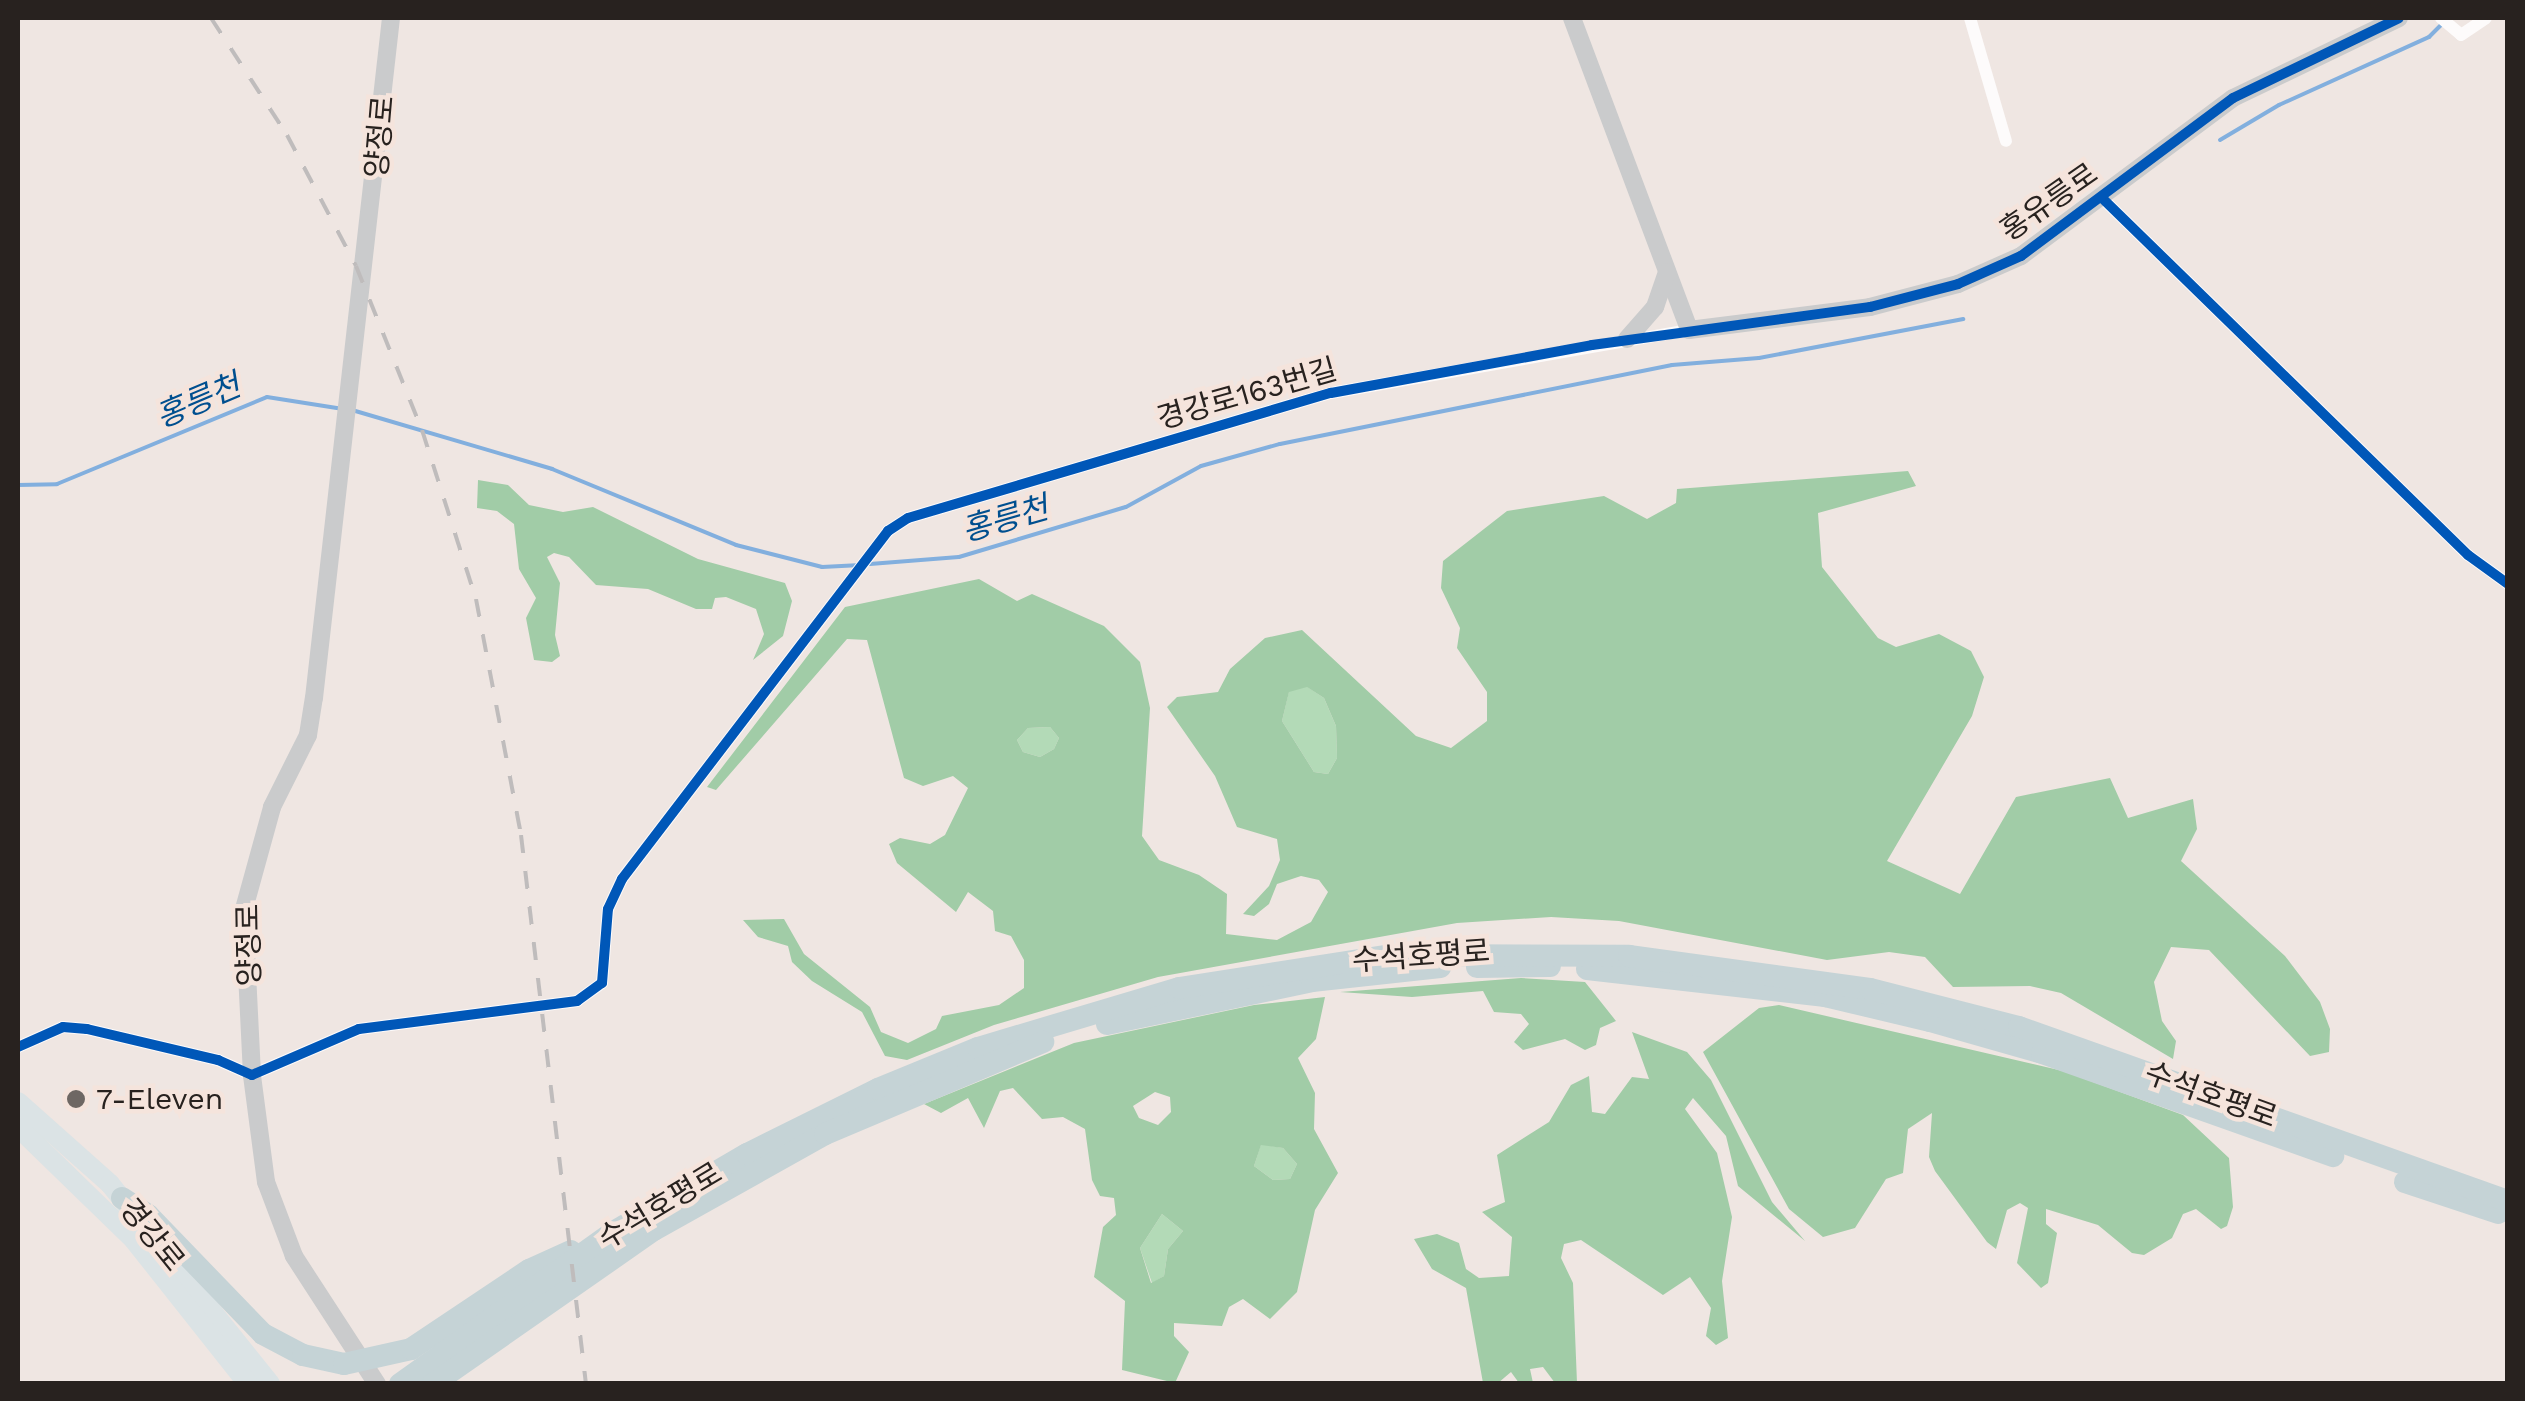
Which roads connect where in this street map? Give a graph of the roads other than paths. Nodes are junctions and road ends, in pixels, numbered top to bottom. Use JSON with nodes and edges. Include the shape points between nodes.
{"nodes":[{"id":1,"x":391,"y":18,"type":"edge"},
{"id":2,"x":1572,"y":18,"type":"edge"},
{"id":3,"x":1970,"y":18,"type":"edge"},
{"id":4,"x":2399,"y":18,"type":"edge"},
{"id":5,"x":2486,"y":18,"type":"edge"},
{"id":6,"x":2444,"y":22,"type":"edge"},
{"id":7,"x":2006,"y":141,"type":"dead end"},
{"id":8,"x":2106,"y":201,"type":"junction"},
{"id":9,"x":1667,"y":272,"type":"junction"},
{"id":10,"x":1689,"y":330,"type":"junction"},
{"id":11,"x":1627,"y":340,"type":"junction"},
{"id":12,"x":2508,"y":584,"type":"edge"},
{"id":13,"x":18,"y":1047,"type":"edge"},
{"id":14,"x":252,"y":1075,"type":"junction"},
{"id":15,"x":18,"y":1102,"type":"edge"},
{"id":16,"x":18,"y":1128,"type":"edge"},
{"id":17,"x":122,"y":1198,"type":"junction"},
{"id":18,"x":2508,"y":1201,"type":"edge"},
{"id":19,"x":2508,"y":1216,"type":"edge"},
{"id":20,"x":653,"y":1219,"type":"junction"},
{"id":21,"x":541,"y":1285,"type":"junction"},
{"id":22,"x":248,"y":1384,"type":"edge"},
{"id":23,"x":270,"y":1384,"type":"edge"},
{"id":24,"x":377,"y":1384,"type":"edge"},
{"id":25,"x":400,"y":1384,"type":"edge"},
{"id":26,"x":433,"y":1384,"type":"edge"}],
"edges":[{"from":1,"to":14,"type":"main road","name":"양정로","via":[[308,735],[272,807],[244,909]]},
{"from":2,"to":9,"type":"main road"},
{"from":3,"to":7,"type":"street"},
{"from":4,"to":8,"type":"main road","name":"홍유릉로","via":[[2234,98]]},
{"from":5,"to":6,"type":"street","via":[[2464,35]]},
{"from":8,"to":10,"type":"main road","name":"홍유릉로","via":[[2021,256],[1958,284],[1870,308]]},
{"from":8,"to":12,"type":"street","via":[[2468,555]]},
{"from":9,"to":10,"type":"main road"},
{"from":9,"to":11,"type":"main road","via":[[1655,307]]},
{"from":10,"to":11,"type":"street","name":"경강로163번길"},
{"from":11,"to":14,"type":"street","name":"경강로163번길","via":[[1331,393],[908,518],[888,531],[840,591],[622,878],[608,909],[602,982],[577,1001],[360,1029]]},
{"from":13,"to":14,"type":"street","via":[[62,1028],[87,1029],[218,1060]]},
{"from":14,"to":24,"type":"main road","name":"양정로","via":[[266,1182],[294,1256]]},
{"from":15,"to":17,"type":"main road","name":"경강로"},
{"from":16,"to":22,"type":"main road","name":"경강로","via":[[134,1240]]},
{"from":17,"to":21,"type":"highway","via":[[148,1215],[263,1334],[303,1355],[344,1364],[411,1348]]},
{"from":17,"to":23,"type":"main road","name":"경강로"},
{"from":18,"to":20,"type":"highway","name":"수석호평로","via":[[2018,1027],[1870,989],[1736,966],[1516,950],[1392,954],[1280,970],[1070,1018],[878,1089]]},
{"from":19,"to":20,"type":"highway","name":"수석호평로","via":[[2042,1053],[1824,996],[1688,976],[1452,967],[1312,980],[1052,1038],[825,1134]]},
{"from":20,"to":21,"type":"highway","name":"수석호평로"},
{"from":20,"to":21,"type":"highway","name":"수석호평로","via":[[610,1234]]},
{"from":21,"to":25,"type":"highway","name":"수석호평로"},
{"from":21,"to":26,"type":"highway","name":"수석호평로"}]}
